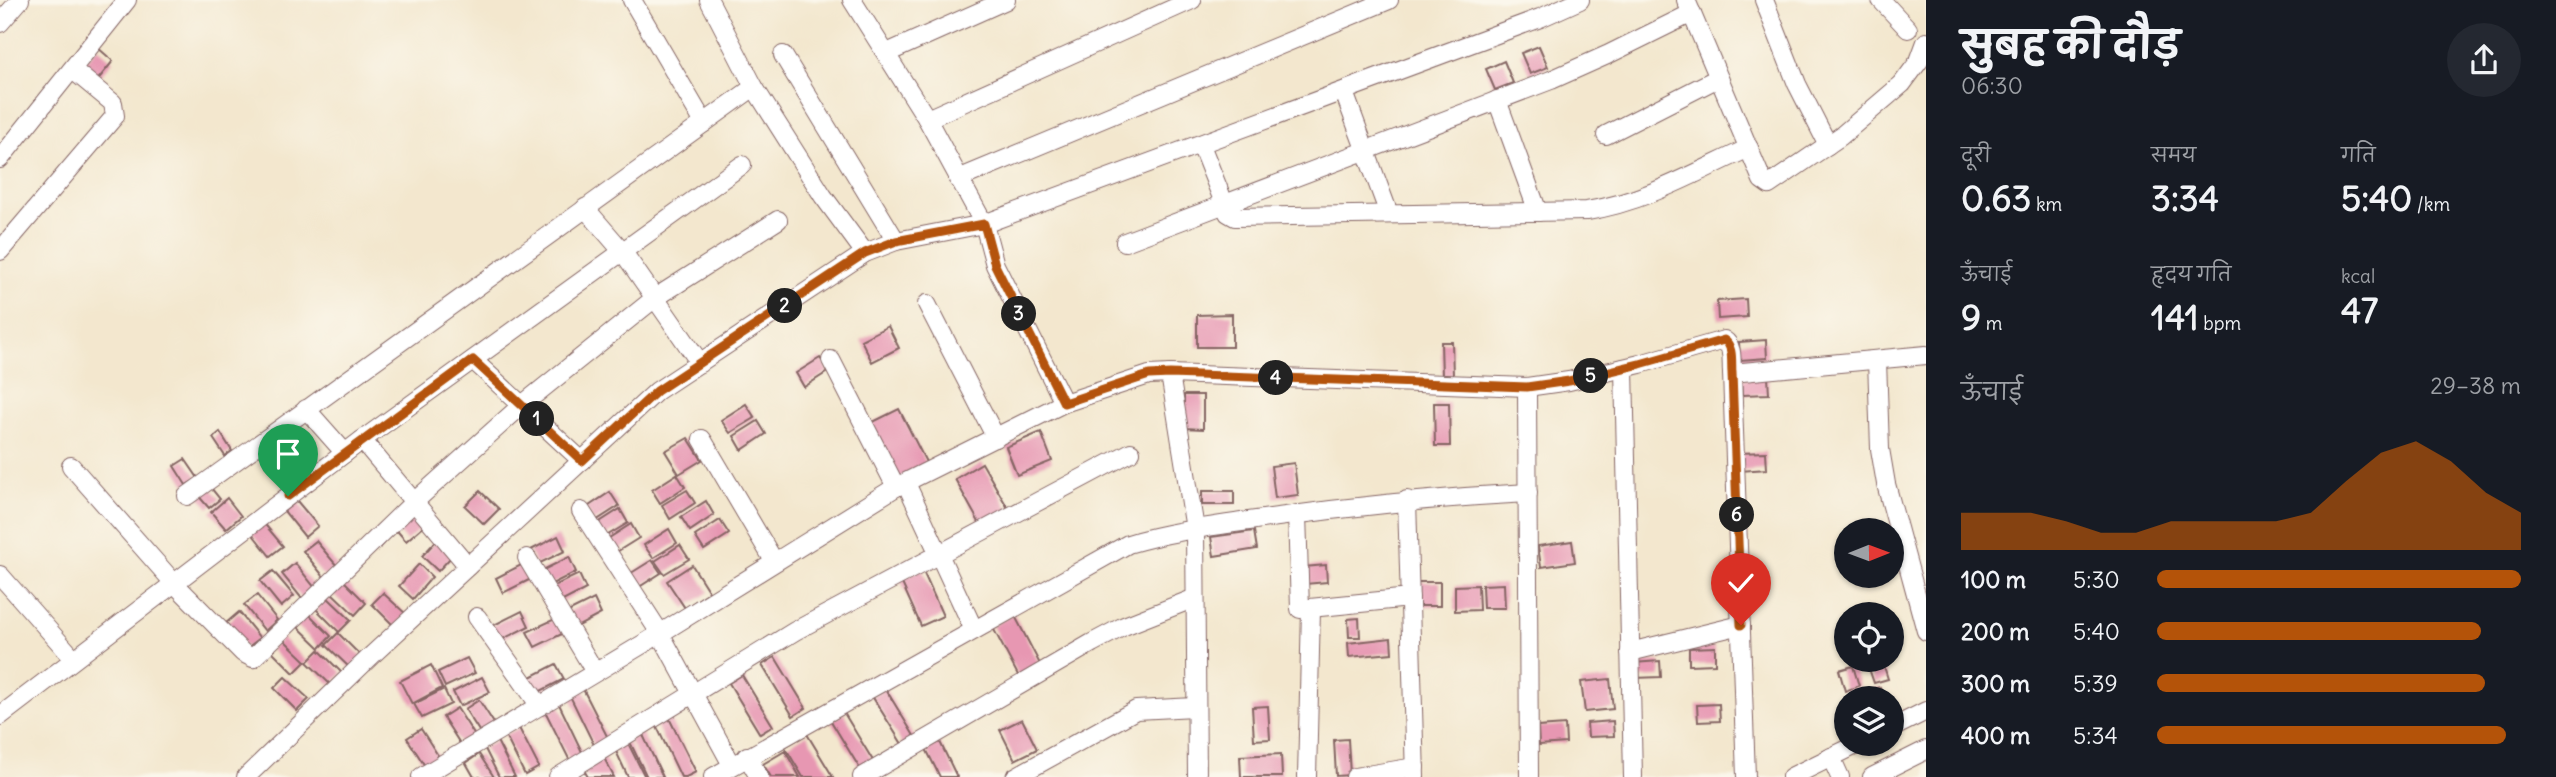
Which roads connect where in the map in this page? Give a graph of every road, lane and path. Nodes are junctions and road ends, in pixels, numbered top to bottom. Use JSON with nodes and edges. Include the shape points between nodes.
{"nodes":[{"id":1,"x":20,"y":0,"type":"edge"},
{"id":2,"x":127,"y":0,"type":"edge"},
{"id":3,"x":632,"y":0,"type":"edge"},
{"id":4,"x":709,"y":0,"type":"edge"},
{"id":5,"x":852,"y":0,"type":"edge"},
{"id":6,"x":1006,"y":0,"type":"edge"},
{"id":7,"x":1192,"y":0,"type":"edge"},
{"id":8,"x":1389,"y":0,"type":"edge"},
{"id":9,"x":1580,"y":0,"type":"edge"},
{"id":10,"x":1764,"y":0,"type":"edge"},
{"id":11,"x":1881,"y":0,"type":"edge"},
{"id":12,"x":1689,"y":7,"type":"edge"},
{"id":13,"x":0,"y":23,"type":"edge"},
{"id":14,"x":1908,"y":29,"type":"dead end"},
{"id":15,"x":1926,"y":42,"type":"edge"},
{"id":16,"x":887,"y":53,"type":"junction"},
{"id":17,"x":783,"y":55,"type":"dead end"},
{"id":18,"x":73,"y":70,"type":"junction"},
{"id":19,"x":1718,"y":78,"type":"junction"},
{"id":20,"x":754,"y":87,"type":"junction"},
{"id":21,"x":1344,"y":92,"type":"junction"},
{"id":22,"x":1497,"y":100,"type":"junction"},
{"id":23,"x":927,"y":119,"type":"junction"},
{"id":24,"x":704,"y":123,"type":"junction"},
{"id":25,"x":1606,"y":135,"type":"dead end"},
{"id":26,"x":1201,"y":145,"type":"junction"},
{"id":27,"x":1828,"y":145,"type":"junction"},
{"id":28,"x":1749,"y":148,"type":"junction"},
{"id":29,"x":1366,"y":150,"type":"junction"},
{"id":30,"x":0,"y":159,"type":"edge"},
{"id":31,"x":742,"y":165,"type":"dead end"},
{"id":32,"x":958,"y":179,"type":"junction"},
{"id":33,"x":1224,"y":205,"type":"junction"},
{"id":34,"x":585,"y":208,"type":"junction"},
{"id":35,"x":1538,"y":212,"type":"junction"},
{"id":36,"x":1389,"y":214,"type":"junction"},
{"id":37,"x":778,"y":219,"type":"dead end"},
{"id":38,"x":986,"y":229,"type":"junction"},
{"id":39,"x":896,"y":241,"type":"junction"},
{"id":40,"x":1125,"y":242,"type":"dead end"},
{"id":41,"x":0,"y":251,"type":"edge"},
{"id":42,"x":623,"y":252,"type":"junction"},
{"id":43,"x":865,"y":253,"type":"junction"},
{"id":44,"x":655,"y":298,"type":"junction"},
{"id":45,"x":927,"y":304,"type":"dead end"},
{"id":46,"x":1926,"y":355,"type":"edge"},
{"id":47,"x":473,"y":360,"type":"junction"},
{"id":48,"x":831,"y":360,"type":"dead end"},
{"id":49,"x":1877,"y":360,"type":"junction"},
{"id":50,"x":700,"y":363,"type":"junction"},
{"id":51,"x":1624,"y":368,"type":"junction"},
{"id":52,"x":1732,"y":373,"type":"junction"},
{"id":53,"x":1170,"y":374,"type":"junction"},
{"id":54,"x":1527,"y":387,"type":"junction"},
{"id":55,"x":1064,"y":403,"type":"junction"},
{"id":56,"x":522,"y":405,"type":"junction"},
{"id":57,"x":306,"y":409,"type":"junction"},
{"id":58,"x":996,"y":438,"type":"junction"},
{"id":59,"x":702,"y":439,"type":"dead end"},
{"id":60,"x":362,"y":440,"type":"junction"},
{"id":61,"x":1131,"y":452,"type":"dead end"},
{"id":62,"x":345,"y":453,"type":"junction"},
{"id":63,"x":582,"y":461,"type":"junction"},
{"id":64,"x":71,"y":466,"type":"dead end"},
{"id":65,"x":901,"y":485,"type":"junction"},
{"id":66,"x":1528,"y":493,"type":"junction"},
{"id":67,"x":187,"y":496,"type":"dead end"},
{"id":68,"x":1407,"y":500,"type":"junction"},
{"id":69,"x":414,"y":502,"type":"junction"},
{"id":70,"x":581,"y":512,"type":"dead end"},
{"id":71,"x":1297,"y":513,"type":"junction"},
{"id":72,"x":1195,"y":529,"type":"junction"},
{"id":73,"x":938,"y":554,"type":"junction"},
{"id":74,"x":527,"y":558,"type":"dead end"},
{"id":75,"x":774,"y":561,"type":"junction"},
{"id":76,"x":468,"y":566,"type":"junction"},
{"id":77,"x":0,"y":575,"type":"edge"},
{"id":78,"x":174,"y":583,"type":"junction"},
{"id":79,"x":1195,"y":598,"type":"junction"},
{"id":80,"x":1410,"y":598,"type":"junction"},
{"id":81,"x":1311,"y":609,"type":"junction"},
{"id":82,"x":477,"y":617,"type":"dead end"},
{"id":83,"x":1741,"y":625,"type":"junction"},
{"id":84,"x":974,"y":630,"type":"junction"},
{"id":85,"x":1926,"y":631,"type":"edge"},
{"id":86,"x":660,"y":633,"type":"junction"},
{"id":87,"x":1630,"y":652,"type":"junction"},
{"id":88,"x":74,"y":659,"type":"junction"},
{"id":89,"x":594,"y":672,"type":"junction"},
{"id":90,"x":694,"y":693,"type":"junction"},
{"id":91,"x":540,"y":706,"type":"junction"},
{"id":92,"x":1195,"y":707,"type":"junction"},
{"id":93,"x":1926,"y":711,"type":"edge"},
{"id":94,"x":0,"y":716,"type":"edge"},
{"id":95,"x":1904,"y":722,"type":"edge"},
{"id":96,"x":1926,"y":750,"type":"edge"},
{"id":97,"x":740,"y":761,"type":"junction"},
{"id":98,"x":1835,"y":766,"type":"edge"},
{"id":99,"x":1415,"y":772,"type":"edge"},
{"id":100,"x":246,"y":777,"type":"edge"},
{"id":101,"x":421,"y":777,"type":"edge"},
{"id":102,"x":558,"y":777,"type":"edge"},
{"id":103,"x":713,"y":777,"type":"edge"},
{"id":104,"x":759,"y":777,"type":"edge"},
{"id":105,"x":862,"y":777,"type":"edge"},
{"id":106,"x":1015,"y":777,"type":"edge"},
{"id":107,"x":1197,"y":777,"type":"edge"},
{"id":108,"x":1307,"y":777,"type":"edge"},
{"id":109,"x":1354,"y":777,"type":"edge"},
{"id":110,"x":1529,"y":777,"type":"edge"},
{"id":111,"x":1633,"y":777,"type":"edge"},
{"id":112,"x":1746,"y":777,"type":"edge"},
{"id":113,"x":1791,"y":777,"type":"edge"},
{"id":114,"x":1872,"y":777,"type":"edge"}],
"edges":[{"from":1,"to":13,"type":"street"},
{"from":2,"to":18,"type":"street"},
{"from":3,"to":24,"type":"street"},
{"from":4,"to":20,"type":"street"},
{"from":5,"to":16,"type":"street"},
{"from":6,"to":16,"type":"street"},
{"from":7,"to":23,"type":"street"},
{"from":8,"to":32,"type":"street"},
{"from":9,"to":21,"type":"street"},
{"from":10,"to":27,"type":"street","via":[[1797,84]]},
{"from":11,"to":14,"type":"street"},
{"from":12,"to":19,"type":"street"},
{"from":12,"to":22,"type":"street","via":[[1606,55]]},
{"from":15,"to":27,"type":"street","via":[[1902,84]]},
{"from":16,"to":23,"type":"street"},
{"from":17,"to":39,"type":"street"},
{"from":18,"to":30,"type":"street"},
{"from":18,"to":41,"type":"street","via":[[113,103],[115,116]]},
{"from":19,"to":25,"type":"street"},
{"from":19,"to":28,"type":"street"},
{"from":20,"to":24,"type":"street"},
{"from":20,"to":43,"type":"street"},
{"from":21,"to":26,"type":"street"},
{"from":21,"to":29,"type":"street"},
{"from":22,"to":29,"type":"street"},
{"from":22,"to":35,"type":"street"},
{"from":23,"to":32,"type":"street"},
{"from":24,"to":34,"type":"street"},
{"from":26,"to":33,"type":"street"},
{"from":26,"to":38,"type":"street"},
{"from":27,"to":28,"type":"street","via":[[1769,185],[1762,180]]},
{"from":28,"to":35,"type":"street","via":[[1618,206]]},
{"from":29,"to":33,"type":"street"},
{"from":29,"to":36,"type":"street"},
{"from":31,"to":42,"type":"street"},
{"from":32,"to":38,"type":"street"},
{"from":33,"to":36,"type":"street","via":[[1235,217]]},
{"from":33,"to":40,"type":"street"},
{"from":34,"to":42,"type":"street"},
{"from":34,"to":57,"type":"street"},
{"from":35,"to":36,"type":"street"},
{"from":37,"to":44,"type":"street"},
{"from":38,"to":39,"type":"street"},
{"from":38,"to":55,"type":"street","via":[[995,265]]},
{"from":39,"to":43,"type":"street"},
{"from":42,"to":44,"type":"street"},
{"from":42,"to":47,"type":"street"},
{"from":43,"to":50,"type":"street"},
{"from":44,"to":50,"type":"street"},
{"from":44,"to":56,"type":"street"},
{"from":45,"to":58,"type":"street"},
{"from":46,"to":49,"type":"street"},
{"from":47,"to":56,"type":"street"},
{"from":47,"to":60,"type":"street"},
{"from":48,"to":65,"type":"street"},
{"from":49,"to":52,"type":"street"},
{"from":49,"to":85,"type":"street","via":[[1886,484]]},
{"from":50,"to":63,"type":"street","via":[[657,391]]},
{"from":51,"to":52,"type":"street","via":[[1724,340],[1731,349]]},
{"from":51,"to":54,"type":"street"},
{"from":51,"to":87,"type":"street"},
{"from":52,"to":83,"type":"street"},
{"from":53,"to":54,"type":"street"},
{"from":53,"to":55,"type":"street","via":[[1149,375]]},
{"from":53,"to":72,"type":"street"},
{"from":54,"to":66,"type":"street"},
{"from":55,"to":58,"type":"street"},
{"from":56,"to":63,"type":"street"},
{"from":56,"to":69,"type":"street"},
{"from":57,"to":62,"type":"street"},
{"from":57,"to":67,"type":"street"},
{"from":58,"to":65,"type":"street"},
{"from":59,"to":75,"type":"street"},
{"from":60,"to":62,"type":"street"},
{"from":60,"to":69,"type":"street"},
{"from":61,"to":73,"type":"street"},
{"from":62,"to":78,"type":"street"},
{"from":63,"to":76,"type":"street"},
{"from":64,"to":78,"type":"street"},
{"from":65,"to":73,"type":"street"},
{"from":65,"to":75,"type":"street"},
{"from":66,"to":68,"type":"street"},
{"from":66,"to":110,"type":"street"},
{"from":68,"to":71,"type":"street"},
{"from":68,"to":80,"type":"street"},
{"from":69,"to":76,"type":"street"},
{"from":69,"to":78,"type":"street","via":[[253,658]]},
{"from":70,"to":86,"type":"street"},
{"from":71,"to":72,"type":"street"},
{"from":71,"to":81,"type":"street","via":[[1300,609]]},
{"from":72,"to":79,"type":"street"},
{"from":72,"to":84,"type":"street","via":[[1128,544]]},
{"from":73,"to":84,"type":"street"},
{"from":73,"to":90,"type":"street","via":[[795,631]]},
{"from":74,"to":89,"type":"street"},
{"from":75,"to":86,"type":"street"},
{"from":76,"to":100,"type":"street"},
{"from":77,"to":88,"type":"street"},
{"from":78,"to":88,"type":"street"},
{"from":79,"to":92,"type":"street"},
{"from":79,"to":105,"type":"street","via":[[1092,643]]},
{"from":80,"to":81,"type":"street"},
{"from":80,"to":99,"type":"street"},
{"from":81,"to":108,"type":"street"},
{"from":82,"to":91,"type":"street"},
{"from":83,"to":87,"type":"street"},
{"from":83,"to":112,"type":"street"},
{"from":84,"to":97,"type":"street"},
{"from":86,"to":89,"type":"street"},
{"from":86,"to":90,"type":"street"},
{"from":87,"to":111,"type":"street"},
{"from":88,"to":94,"type":"street"},
{"from":89,"to":91,"type":"street"},
{"from":90,"to":97,"type":"street"},
{"from":90,"to":102,"type":"street"},
{"from":91,"to":101,"type":"street"},
{"from":92,"to":106,"type":"street","via":[[1136,710]]},
{"from":92,"to":107,"type":"street"},
{"from":93,"to":95,"type":"street"},
{"from":96,"to":114,"type":"street"},
{"from":97,"to":103,"type":"street"},
{"from":97,"to":104,"type":"street"},
{"from":98,"to":113,"type":"street"},
{"from":99,"to":109,"type":"street"}]}
